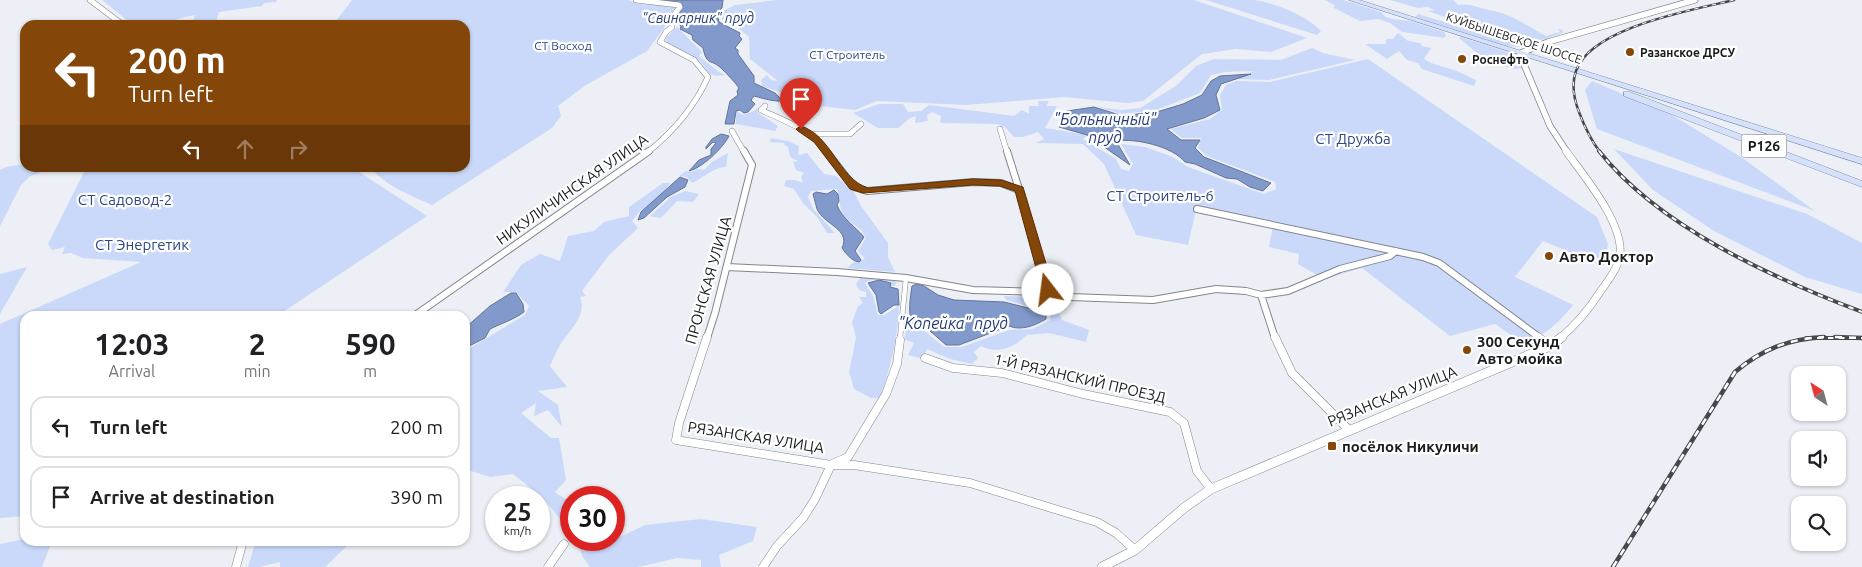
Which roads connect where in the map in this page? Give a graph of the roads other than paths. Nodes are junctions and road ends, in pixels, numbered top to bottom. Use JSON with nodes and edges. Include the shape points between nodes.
{"nodes":[{"id":1,"x":90,"y":0,"type":"edge"},
{"id":2,"x":636,"y":0,"type":"edge"},
{"id":3,"x":1346,"y":0,"type":"edge"},
{"id":4,"x":1352,"y":0,"type":"edge"},
{"id":5,"x":1695,"y":0,"type":"edge"},
{"id":6,"x":116,"y":20,"type":"edge"},
{"id":7,"x":1521,"y":54,"type":"junction"},
{"id":8,"x":694,"y":60,"type":"joint"},
{"id":9,"x":1601,"y":82,"type":"junction"},
{"id":10,"x":1666,"y":104,"type":"junction"},
{"id":11,"x":765,"y":106,"type":"dead end"},
{"id":12,"x":790,"y":116,"type":"dead end"},
{"id":13,"x":784,"y":122,"type":"junction"},
{"id":14,"x":861,"y":124,"type":"dead end"},
{"id":15,"x":1000,"y":129,"type":"dead end"},
{"id":16,"x":732,"y":131,"type":"dead end"},
{"id":17,"x":808,"y":134,"type":"junction"},
{"id":18,"x":1862,"y":160,"type":"edge"},
{"id":19,"x":1862,"y":184,"type":"edge"},
{"id":20,"x":1020,"y":190,"type":"junction"},
{"id":21,"x":1197,"y":209,"type":"dead end"},
{"id":22,"x":1396,"y":251,"type":"junction"},
{"id":23,"x":728,"y":267,"type":"junction"},
{"id":24,"x":906,"y":278,"type":"junction"},
{"id":25,"x":1047,"y":292,"type":"junction"},
{"id":26,"x":1260,"y":295,"type":"junction"},
{"id":27,"x":421,"y":311,"type":"edge"},
{"id":28,"x":900,"y":340,"type":"joint"},
{"id":29,"x":1550,"y":346,"type":"junction"},
{"id":30,"x":925,"y":358,"type":"dead end"},
{"id":31,"x":1349,"y":430,"type":"junction"},
{"id":32,"x":676,"y":440,"type":"joint"},
{"id":33,"x":831,"y":465,"type":"junction"},
{"id":34,"x":1211,"y":490,"type":"junction"},
{"id":35,"x":242,"y":546,"type":"edge"},
{"id":36,"x":560,"y":550,"type":"edge"},
{"id":37,"x":1135,"y":550,"type":"junction"},
{"id":38,"x":236,"y":567,"type":"edge"},
{"id":39,"x":548,"y":567,"type":"edge"},
{"id":40,"x":763,"y":567,"type":"edge"},
{"id":41,"x":1102,"y":567,"type":"edge"}],
"edges":[{"from":1,"to":6,"type":"street"},
{"from":2,"to":8,"type":"street","via":[[680,7],[673,16],[672,27],[660,42]]},
{"from":3,"to":7,"type":"main road","name":"КУЙБЫШЕВСКОЕ ШОССЕ"},
{"from":4,"to":7,"type":"main road","name":"КУЙБЫШЕВСКОЕ ШОССЕ"},
{"from":5,"to":7,"type":"street","via":[[1548,42]]},
{"from":7,"to":9,"type":"main road","name":"КУЙБЫШЕВСКОЕ ШОССЕ"},
{"from":7,"to":29,"type":"street","name":"РЯЗАНСКАЯ УЛИЦА","via":[[1547,121],[1586,177],[1606,211],[1620,245],[1612,273],[1592,305],[1569,333]]},
{"from":8,"to":27,"type":"street","name":"НИКУЛИЧИНСКАЯ УЛИЦА","via":[[708,77],[680,123],[658,144]]},
{"from":9,"to":10,"type":"main road"},
{"from":9,"to":10,"type":"main road","name":"КУЙБЫШЕВСКОЕ ШОССЕ","number":"Р126"},
{"from":10,"to":18,"type":"main road"},
{"from":10,"to":19,"type":"main road","number":"Р126"},
{"from":11,"to":13,"type":"street","via":[[761,110]]},
{"from":12,"to":13,"type":"street"},
{"from":13,"to":17,"type":"street"},
{"from":14,"to":17,"type":"street","via":[[850,134]]},
{"from":15,"to":20,"type":"street"},
{"from":16,"to":23,"type":"street","name":"ПРОНСКАЯ УЛИЦА","via":[[752,165]]},
{"from":17,"to":20,"type":"street","via":[[818,140],[854,187],[867,191],[973,182],[1001,183]]},
{"from":20,"to":25,"type":"street"},
{"from":21,"to":22,"type":"street"},
{"from":22,"to":26,"type":"street","via":[[1390,256],[1340,269],[1288,291]]},
{"from":22,"to":29,"type":"street","via":[[1408,251],[1439,263]]},
{"from":23,"to":24,"type":"street"},
{"from":23,"to":32,"type":"street","name":"ПРОНСКАЯ УЛИЦА"},
{"from":24,"to":25,"type":"street","via":[[973,290]]},
{"from":24,"to":28,"type":"street"},
{"from":25,"to":26,"type":"street","via":[[1070,297],[1153,300],[1216,289]]},
{"from":26,"to":31,"type":"street","via":[[1276,341],[1292,373]]},
{"from":28,"to":33,"type":"street","name":"РЯЗАНСКАЯ УЛИЦА","via":[[897,364],[886,394],[848,457]]},
{"from":29,"to":31,"type":"street","name":"РЯЗАНСКАЯ УЛИЦА"},
{"from":30,"to":34,"type":"street","name":"1-Й РЯЗАНСКИЙ ПРОЕЗД","via":[[953,368],[1002,373],[1170,412],[1184,423],[1196,471]]},
{"from":31,"to":34,"type":"street","name":"РЯЗАНСКАЯ УЛИЦА"},
{"from":32,"to":33,"type":"street","name":"РЯЗАНСКАЯ УЛИЦА"},
{"from":33,"to":37,"type":"street","name":"РЯЗАНСКАЯ УЛИЦА","via":[[854,465],[970,483],[1097,522]]},
{"from":33,"to":40,"type":"street","via":[[803,518],[776,546]]},
{"from":34,"to":37,"type":"street","name":"РЯЗАНСКАЯ УЛИЦА","via":[[1184,508]]},
{"from":35,"to":38,"type":"street"},
{"from":36,"to":39,"type":"street"},
{"from":37,"to":41,"type":"street","name":"РЯЗАНСКАЯ УЛИЦА"}]}
